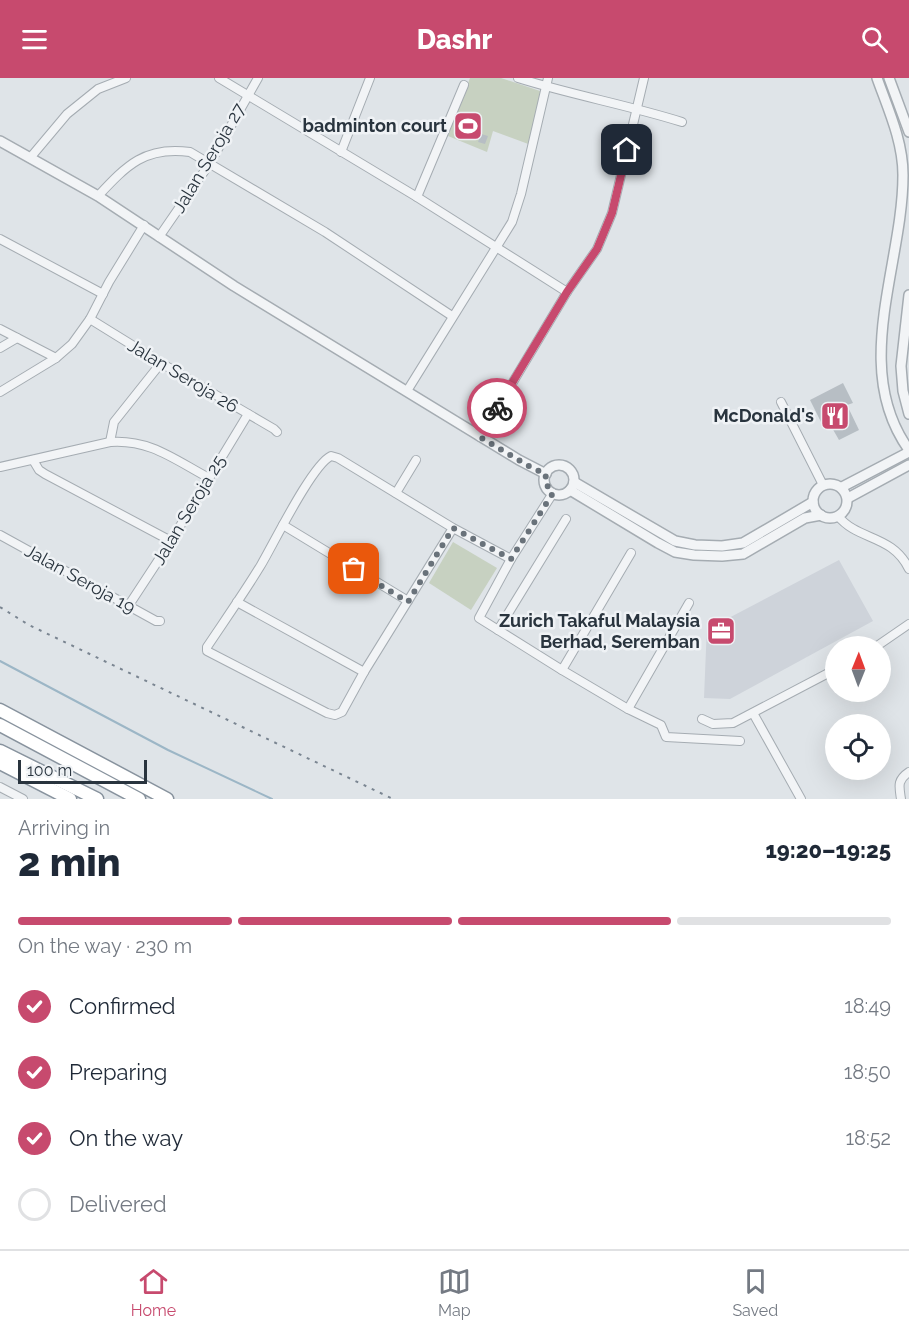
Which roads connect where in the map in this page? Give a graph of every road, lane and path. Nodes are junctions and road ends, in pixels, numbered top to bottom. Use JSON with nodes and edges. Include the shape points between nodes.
{"nodes":[{"id":1,"x":126,"y":78,"type":"edge"},
{"id":2,"x":219,"y":78,"type":"edge"},
{"id":3,"x":258,"y":78,"type":"edge"},
{"id":4,"x":370,"y":78,"type":"edge"},
{"id":5,"x":518,"y":78,"type":"edge"},
{"id":6,"x":548,"y":78,"type":"edge"},
{"id":7,"x":644,"y":78,"type":"edge"},
{"id":8,"x":877,"y":78,"type":"edge"},
{"id":9,"x":889,"y":78,"type":"edge"},
{"id":10,"x":464,"y":85,"type":"dead end"},
{"id":11,"x":546,"y":87,"type":"junction"},
{"id":12,"x":247,"y":95,"type":"junction"},
{"id":13,"x":636,"y":108,"type":"junction"},
{"id":14,"x":682,"y":122,"type":"dead end"},
{"id":15,"x":909,"y":132,"type":"edge"},
{"id":16,"x":0,"y":141,"type":"edge"},
{"id":17,"x":341,"y":152,"type":"junction"},
{"id":18,"x":30,"y":158,"type":"junction"},
{"id":19,"x":210,"y":163,"type":"junction"},
{"id":20,"x":98,"y":196,"type":"junction"},
{"id":21,"x":417,"y":197,"type":"junction"},
{"id":22,"x":144,"y":225,"type":"junction"},
{"id":23,"x":159,"y":237,"type":"junction"},
{"id":24,"x":0,"y":239,"type":"edge"},
{"id":25,"x":497,"y":249,"type":"junction"},
{"id":26,"x":567,"y":292,"type":"junction"},
{"id":27,"x":103,"y":294,"type":"junction"},
{"id":28,"x":909,"y":295,"type":"edge"},
{"id":29,"x":453,"y":316,"type":"junction"},
{"id":30,"x":90,"y":319,"type":"junction"},
{"id":31,"x":0,"y":329,"type":"edge"},
{"id":32,"x":17,"y":338,"type":"junction"},
{"id":33,"x":0,"y":348,"type":"edge"},
{"id":34,"x":56,"y":358,"type":"junction"},
{"id":35,"x":161,"y":363,"type":"junction"},
{"id":36,"x":407,"y":391,"type":"junction"},
{"id":37,"x":0,"y":392,"type":"edge"},
{"id":38,"x":781,"y":402,"type":"dead end"},
{"id":39,"x":248,"y":414,"type":"junction"},
{"id":40,"x":909,"y":414,"type":"edge"},
{"id":41,"x":277,"y":432,"type":"dead end"},
{"id":42,"x":480,"y":437,"type":"junction"},
{"id":43,"x":110,"y":442,"type":"junction"},
{"id":44,"x":909,"y":451,"type":"edge"},
{"id":45,"x":33,"y":460,"type":"junction"},
{"id":46,"x":416,"y":460,"type":"dead end"},
{"id":47,"x":909,"y":465,"type":"edge"},
{"id":48,"x":0,"y":467,"type":"edge"},
{"id":49,"x":546,"y":474,"type":"junction"},
{"id":50,"x":209,"y":478,"type":"junction"},
{"id":51,"x":823,"y":485,"type":"junction"},
{"id":52,"x":572,"y":486,"type":"junction"},
{"id":53,"x":842,"y":487,"type":"junction"},
{"id":54,"x":396,"y":493,"type":"junction"},
{"id":55,"x":553,"y":493,"type":"junction"},
{"id":56,"x":848,"y":498,"type":"junction"},
{"id":57,"x":813,"y":502,"type":"junction"},
{"id":58,"x":821,"y":515,"type":"junction"},
{"id":59,"x":838,"y":516,"type":"junction"},
{"id":60,"x":566,"y":519,"type":"dead end"},
{"id":61,"x":283,"y":525,"type":"junction"},
{"id":62,"x":453,"y":528,"type":"junction"},
{"id":63,"x":0,"y":535,"type":"edge"},
{"id":64,"x":171,"y":541,"type":"junction"},
{"id":65,"x":631,"y":553,"type":"dead end"},
{"id":66,"x":511,"y":559,"type":"junction"},
{"id":67,"x":909,"y":569,"type":"edge"},
{"id":68,"x":237,"y":602,"type":"junction"},
{"id":69,"x":408,"y":602,"type":"junction"},
{"id":70,"x":689,"y":603,"type":"dead end"},
{"id":71,"x":129,"y":605,"type":"junction"},
{"id":72,"x":160,"y":621,"type":"dead end"},
{"id":73,"x":909,"y":624,"type":"edge"},
{"id":74,"x":498,"y":630,"type":"junction"},
{"id":75,"x":891,"y":636,"type":"edge"},
{"id":76,"x":562,"y":670,"type":"junction"},
{"id":77,"x":364,"y":672,"type":"junction"},
{"id":78,"x":825,"y":675,"type":"edge"},
{"id":79,"x":628,"y":709,"type":"junction"},
{"id":80,"x":0,"y":710,"type":"edge"},
{"id":81,"x":753,"y":713,"type":"junction"},
{"id":82,"x":702,"y":719,"type":"dead end"},
{"id":83,"x":0,"y":725,"type":"edge"},
{"id":84,"x":740,"y":741,"type":"dead end"},
{"id":85,"x":0,"y":751,"type":"edge"},
{"id":86,"x":0,"y":763,"type":"edge"},
{"id":87,"x":909,"y":772,"type":"edge"},
{"id":88,"x":0,"y":787,"type":"edge"},
{"id":89,"x":23,"y":799,"type":"edge"},
{"id":90,"x":70,"y":799,"type":"edge"},
{"id":91,"x":97,"y":799,"type":"edge"},
{"id":92,"x":139,"y":799,"type":"edge"},
{"id":93,"x":167,"y":799,"type":"edge"},
{"id":94,"x":801,"y":799,"type":"edge"},
{"id":95,"x":901,"y":799,"type":"edge"}],
"edges":[{"from":1,"to":18,"type":"street","via":[[98,89],[67,114]]},
{"from":2,"to":12,"type":"street"},
{"from":3,"to":12,"type":"street","name":"Jalan Seroja 27"},
{"from":4,"to":17,"type":"street"},
{"from":5,"to":11,"type":"street"},
{"from":6,"to":11,"type":"street"},
{"from":7,"to":13,"type":"street"},
{"from":8,"to":44,"type":"street","via":[[893,123],[903,171],[881,376],[892,423]]},
{"from":9,"to":15,"type":"street"},
{"from":10,"to":21,"type":"street"},
{"from":11,"to":13,"type":"street"},
{"from":11,"to":25,"type":"street","via":[[517,209]]},
{"from":12,"to":17,"type":"street"},
{"from":12,"to":19,"type":"street","name":"Jalan Seroja 27"},
{"from":13,"to":14,"type":"street"},
{"from":13,"to":26,"type":"street","via":[[612,213],[597,249]]},
{"from":16,"to":18,"type":"street"},
{"from":17,"to":21,"type":"street"},
{"from":18,"to":20,"type":"street"},
{"from":19,"to":20,"type":"street","via":[[190,152],[169,149],[146,156],[123,170]]},
{"from":19,"to":23,"type":"street","name":"Jalan Seroja 27"},
{"from":19,"to":29,"type":"street"},
{"from":20,"to":22,"type":"street"},
{"from":21,"to":25,"type":"street"},
{"from":22,"to":23,"type":"street"},
{"from":22,"to":27,"type":"street"},
{"from":23,"to":36,"type":"street"},
{"from":24,"to":27,"type":"street"},
{"from":25,"to":26,"type":"street"},
{"from":25,"to":29,"type":"street"},
{"from":26,"to":42,"type":"street"},
{"from":27,"to":30,"type":"street"},
{"from":28,"to":40,"type":"street","via":[[901,366]]},
{"from":29,"to":36,"type":"street"},
{"from":30,"to":34,"type":"street"},
{"from":30,"to":35,"type":"street","name":"Jalan Seroja 26"},
{"from":31,"to":32,"type":"street"},
{"from":32,"to":33,"type":"street"},
{"from":32,"to":34,"type":"street"},
{"from":34,"to":37,"type":"street"},
{"from":35,"to":39,"type":"street","name":"Jalan Seroja 26"},
{"from":35,"to":43,"type":"street","via":[[114,422]]},
{"from":36,"to":42,"type":"street"},
{"from":38,"to":51,"type":"street"},
{"from":39,"to":41,"type":"street","name":"Jalan Seroja 26"},
{"from":39,"to":50,"type":"street","name":"Jalan Seroja 25"},
{"from":42,"to":49,"type":"street"},
{"from":43,"to":45,"type":"street"},
{"from":43,"to":50,"type":"street","via":[[148,445]]},
{"from":44,"to":53,"type":"street"},
{"from":45,"to":48,"type":"street"},
{"from":45,"to":64,"type":"street","via":[[45,474]]},
{"from":46,"to":54,"type":"street"},
{"from":47,"to":56,"type":"street"},
{"from":49,"to":52,"type":"street","via":[[552,467],[566,467],[572,473]]},
{"from":49,"to":55,"type":"street","via":[[545,483]]},
{"from":50,"to":64,"type":"street","name":"Jalan Seroja 25"},
{"from":51,"to":53,"type":"street","via":[[833,483]]},
{"from":51,"to":57,"type":"street","via":[[815,492]]},
{"from":52,"to":55,"type":"street","via":[[562,495]]},
{"from":52,"to":57,"type":"street","via":[[675,541],[695,545],[743,543]]},
{"from":52,"to":58,"type":"street","via":[[658,543],[675,552],[694,555],[743,554],[806,518]]},
{"from":53,"to":56,"type":"street"},
{"from":54,"to":61,"type":"street","via":[[331,456]]},
{"from":54,"to":62,"type":"street"},
{"from":55,"to":66,"type":"street"},
{"from":56,"to":59,"type":"street","via":[[846,508]]},
{"from":57,"to":58,"type":"street"},
{"from":58,"to":59,"type":"street"},
{"from":59,"to":67,"type":"street","via":[[846,524],[891,546]]},
{"from":60,"to":74,"type":"street"},
{"from":61,"to":68,"type":"street"},
{"from":61,"to":69,"type":"street"},
{"from":62,"to":66,"type":"street"},
{"from":62,"to":69,"type":"street"},
{"from":63,"to":71,"type":"street","name":"Jalan Seroja 19"},
{"from":64,"to":71,"type":"street","name":"Jalan Seroja 25"},
{"from":65,"to":76,"type":"street"},
{"from":66,"to":74,"type":"street","via":[[479,618]]},
{"from":68,"to":77,"type":"street"},
{"from":68,"to":77,"type":"street","via":[[207,647],[208,652],[331,714],[342,712]]},
{"from":69,"to":77,"type":"street"},
{"from":70,"to":79,"type":"street"},
{"from":71,"to":72,"type":"street","name":"Jalan Seroja 19"},
{"from":73,"to":75,"type":"street"},
{"from":74,"to":76,"type":"street"},
{"from":76,"to":79,"type":"street"},
{"from":78,"to":81,"type":"street"},
{"from":79,"to":84,"type":"street","via":[[661,725],[666,737]]},
{"from":80,"to":93,"type":"highway"},
{"from":81,"to":82,"type":"street","via":[[726,724]]},
{"from":81,"to":94,"type":"street"},
{"from":83,"to":92,"type":"highway"},
{"from":85,"to":91,"type":"highway"},
{"from":86,"to":90,"type":"highway"},
{"from":87,"to":95,"type":"street","via":[[899,782]]},
{"from":88,"to":89,"type":"street"}]}
